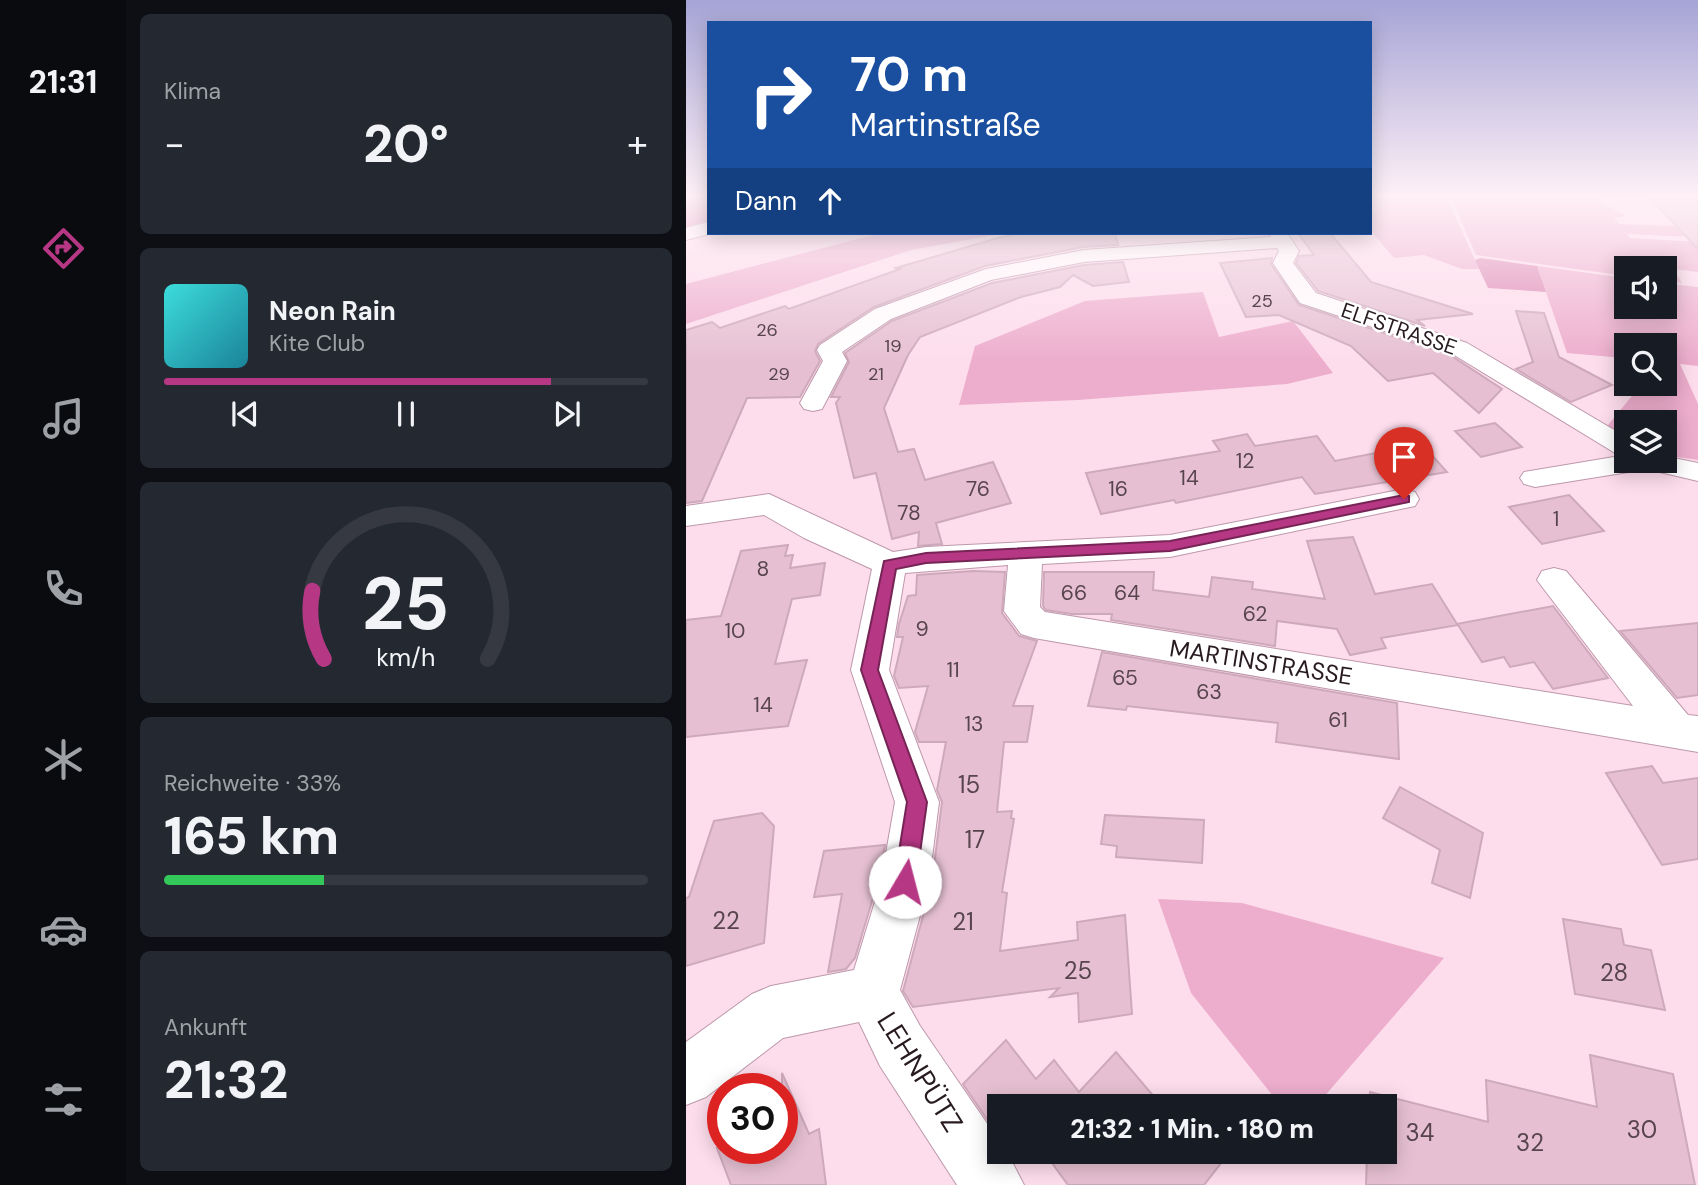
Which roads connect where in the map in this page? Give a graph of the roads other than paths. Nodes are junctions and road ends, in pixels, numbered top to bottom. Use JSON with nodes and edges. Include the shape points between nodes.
{"nodes":[{"id":1,"x":1122,"y":252,"type":"edge"},
{"id":2,"x":1288,"y":252,"type":"edge"},
{"id":3,"x":813,"y":403,"type":"dead end"},
{"id":4,"x":1614,"y":442,"type":"edge"},
{"id":5,"x":1614,"y":466,"type":"edge"},
{"id":6,"x":1677,"y":468,"type":"edge"},
{"id":7,"x":1698,"y":472,"type":"edge"},
{"id":8,"x":1535,"y":478,"type":"dead end"},
{"id":9,"x":1404,"y":499,"type":"dead end"},
{"id":10,"x":686,"y":516,"type":"edge"},
{"id":11,"x":1026,"y":553,"type":"junction"},
{"id":12,"x":890,"y":565,"type":"junction"},
{"id":13,"x":1554,"y":580,"type":"dead end"},
{"id":14,"x":1686,"y":732,"type":"edge"},
{"id":15,"x":873,"y":993,"type":"junction"},
{"id":16,"x":686,"y":1077,"type":"edge"},
{"id":17,"x":993,"y":1185,"type":"edge"}],
"edges":[{"from":1,"to":3,"type":"street","via":[[986,275],[883,314],[829,350],[835,361]]},
{"from":2,"to":4,"type":"street","name":"ELFSTRASSE","via":[[1283,262],[1308,298],[1459,348]]},
{"from":5,"to":8,"type":"street"},
{"from":6,"to":7,"type":"street"},
{"from":9,"to":11,"type":"street","via":[[1170,546]]},
{"from":10,"to":12,"type":"street","via":[[769,504]]},
{"from":11,"to":12,"type":"street","via":[[926,558]]},
{"from":11,"to":14,"type":"street","name":"MARTINSTRASSE","via":[[1021,611],[1034,624]]},
{"from":12,"to":15,"type":"street","name":"LEHNPÜTZ","via":[[870,670],[917,802],[905,882]]},
{"from":13,"to":14,"type":"street"},
{"from":15,"to":16,"type":"street","name":"LEHNPÜTZ","via":[[771,1013]]},
{"from":15,"to":17,"type":"street","name":"LEHNPÜTZ","via":[[900,1046]]}]}
